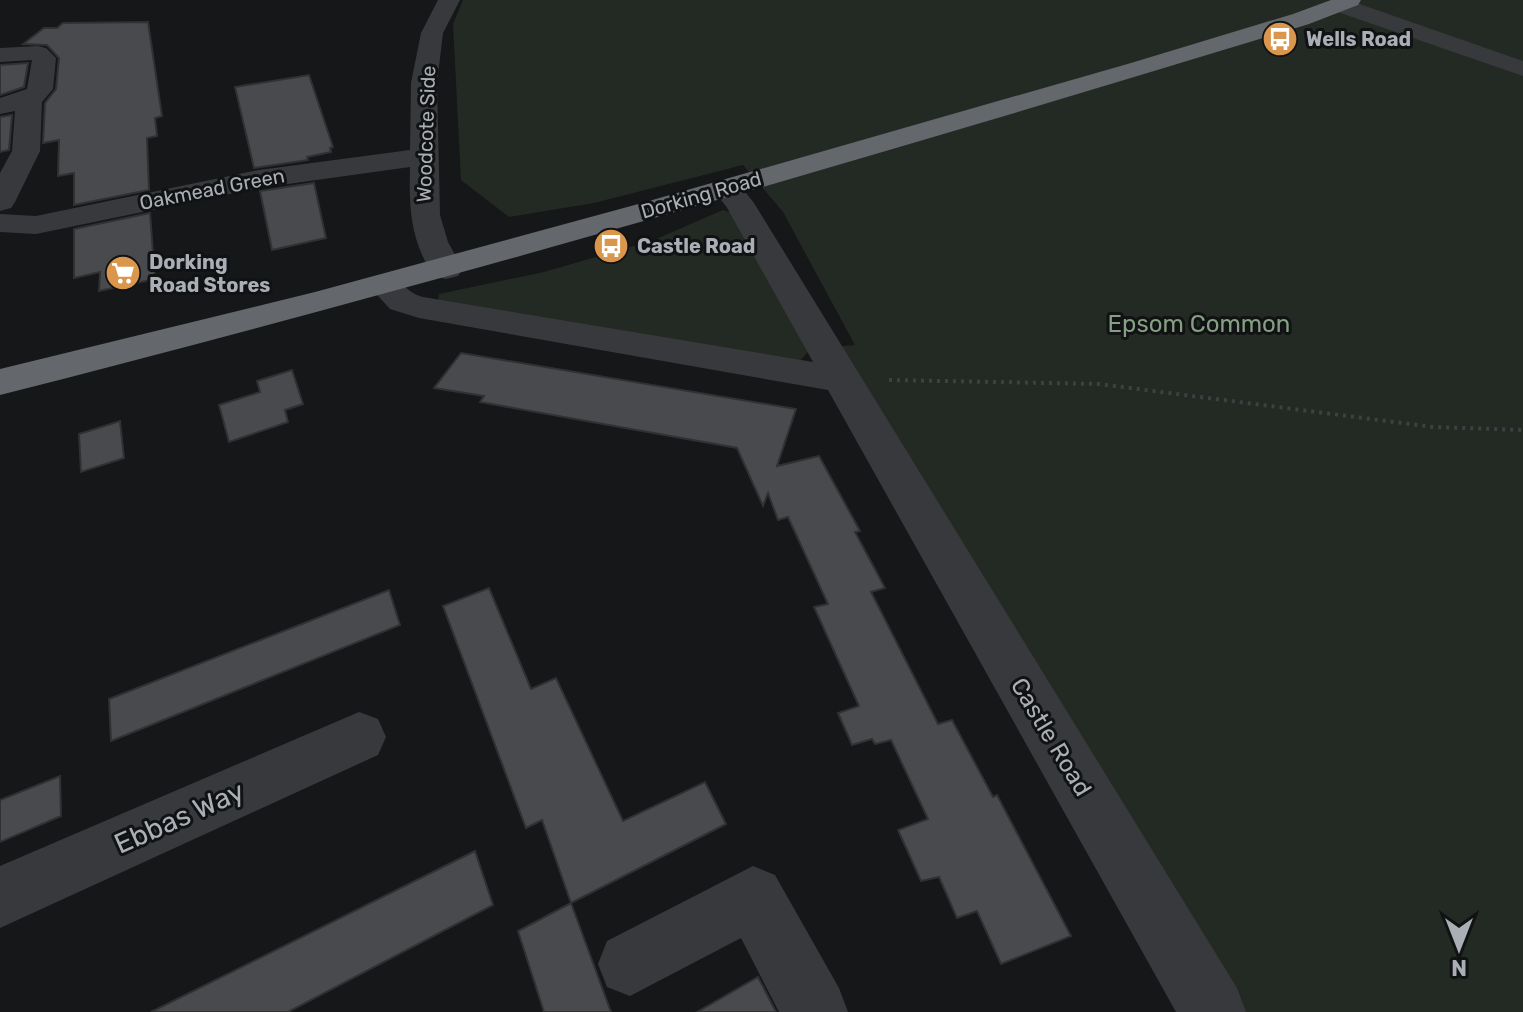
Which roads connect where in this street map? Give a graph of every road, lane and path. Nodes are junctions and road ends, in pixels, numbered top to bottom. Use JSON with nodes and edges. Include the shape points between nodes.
{"nodes":[{"id":1,"x":449,"y":0,"type":"edge"},
{"id":2,"x":1345,"y":3,"type":"edge"},
{"id":3,"x":0,"y":55,"type":"edge"},
{"id":4,"x":1523,"y":69,"type":"edge"},
{"id":5,"x":29,"y":102,"type":"junction"},
{"id":6,"x":0,"y":106,"type":"edge"},
{"id":7,"x":426,"y":156,"type":"junction"},
{"id":8,"x":726,"y":188,"type":"junction"},
{"id":9,"x":0,"y":206,"type":"edge"},
{"id":10,"x":446,"y":269,"type":"junction"},
{"id":11,"x":386,"y":286,"type":"junction"},
{"id":12,"x":840,"y":379,"type":"junction"},
{"id":13,"x":0,"y":382,"type":"edge"},
{"id":14,"x":1523,"y":430,"type":"edge"},
{"id":15,"x":359,"y":737,"type":"dead end"},
{"id":16,"x":0,"y":897,"type":"edge"},
{"id":17,"x":630,"y":964,"type":"dead end"},
{"id":18,"x":815,"y":1012,"type":"edge"},
{"id":19,"x":1213,"y":1012,"type":"edge"}],
"edges":[{"from":1,"to":7,"type":"street","name":"Woodcote Side","via":[[432,33],[424,83]]},
{"from":2,"to":4,"type":"street"},
{"from":2,"to":8,"type":"highway","name":"Dorking Road","via":[[946,127]]},
{"from":3,"to":5,"type":"street","name":"Oakmead Green","via":[[26,52],[44,58],[42,90]]},
{"from":5,"to":6,"type":"street"},
{"from":5,"to":9,"type":"street","name":"Oakmead Green","via":[[26,151]]},
{"from":7,"to":9,"type":"street","name":"Oakmead Green","via":[[259,179],[36,225],[16,226]]},
{"from":7,"to":10,"type":"street","name":"Woodcote Side","via":[[424,215]]},
{"from":8,"to":10,"type":"highway","name":"Dorking Road"},
{"from":8,"to":12,"type":"street","name":"Castle Road"},
{"from":10,"to":11,"type":"highway","name":"Dorking Road"},
{"from":11,"to":12,"type":"street","via":[[402,302],[419,307]]},
{"from":11,"to":13,"type":"highway","name":"Dorking Road"},
{"from":12,"to":14,"type":"path","via":[[1099,384],[1433,427]]},
{"from":12,"to":19,"type":"street","name":"Castle Road"},
{"from":15,"to":16,"type":"street","name":"Ebbas Way"},
{"from":17,"to":18,"type":"street","via":[[753,897]]}]}
